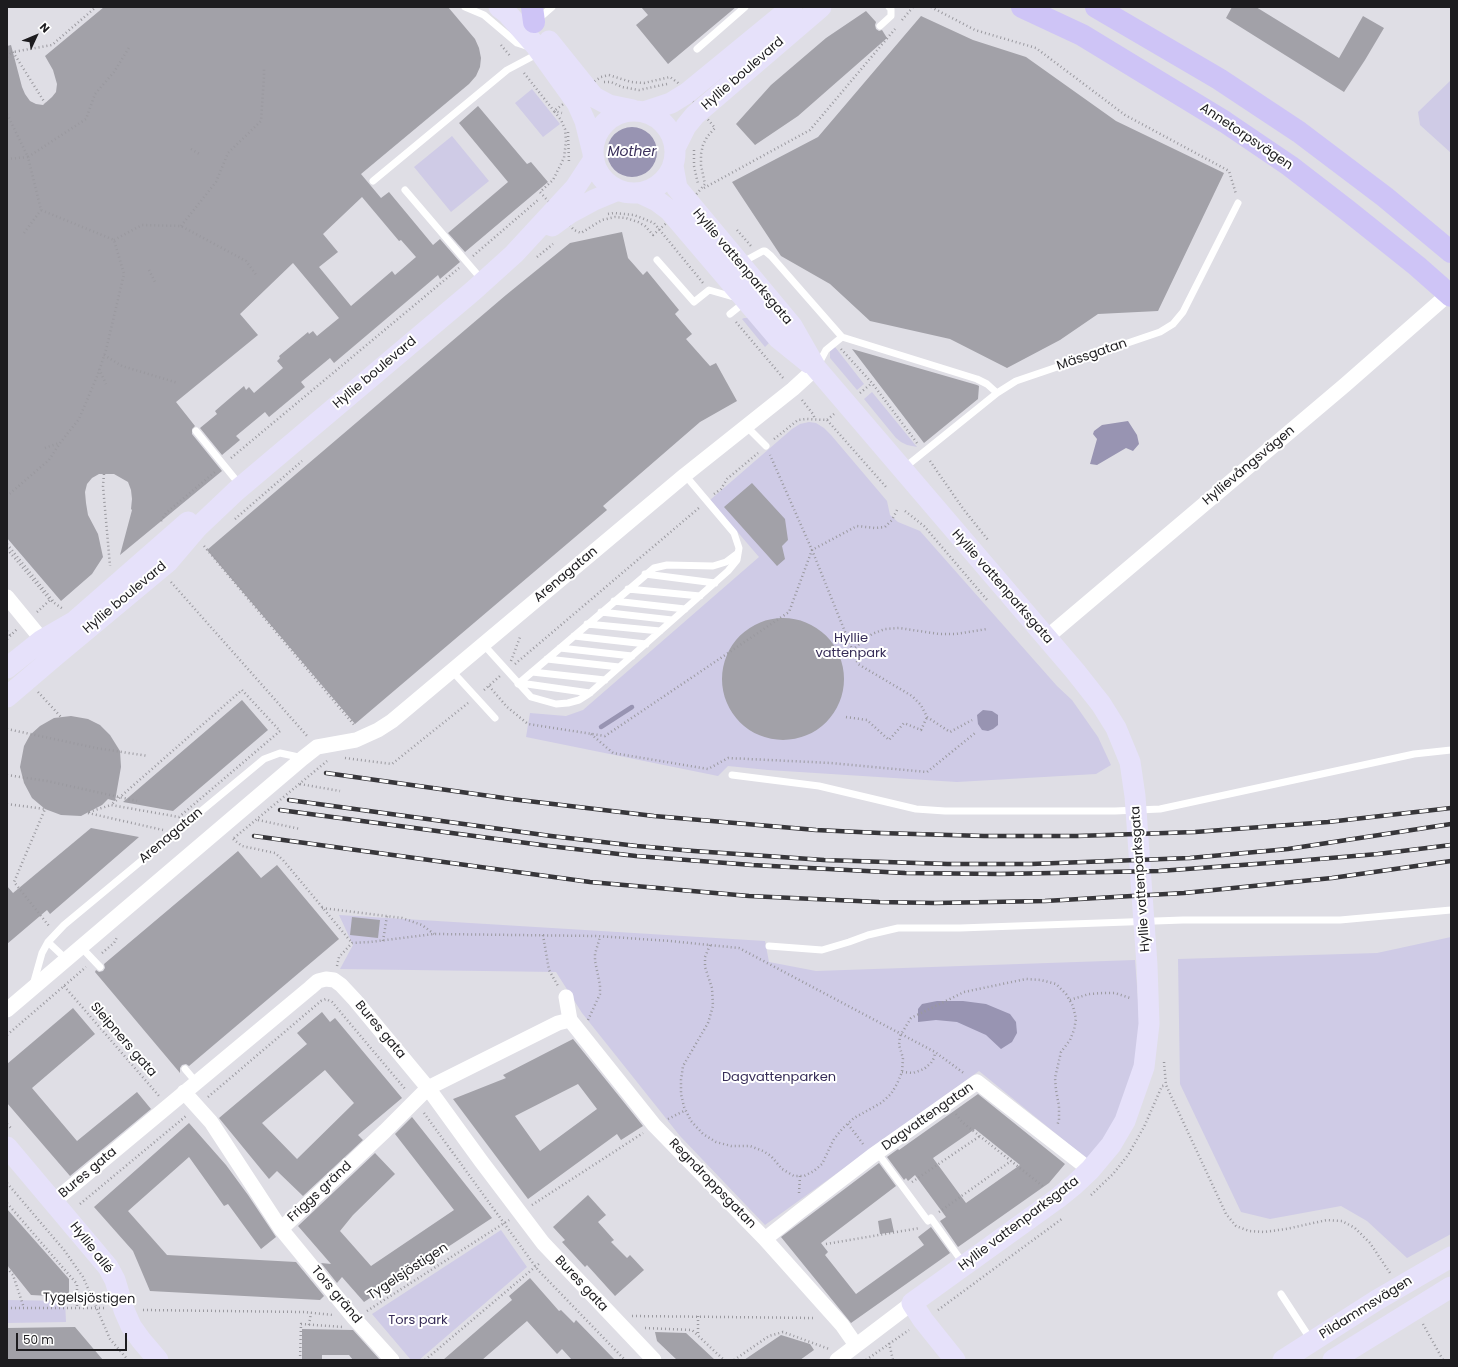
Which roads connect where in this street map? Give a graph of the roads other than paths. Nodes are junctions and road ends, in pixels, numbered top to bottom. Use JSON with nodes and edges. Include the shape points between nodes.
{"nodes":[{"id":1,"x":465,"y":7,"type":"edge"},
{"id":2,"x":499,"y":7,"type":"edge"},
{"id":3,"x":552,"y":7,"type":"edge"},
{"id":4,"x":744,"y":7,"type":"edge"},
{"id":5,"x":792,"y":7,"type":"edge"},
{"id":6,"x":821,"y":7,"type":"edge"},
{"id":7,"x":888,"y":7,"type":"edge"},
{"id":8,"x":1022,"y":7,"type":"edge"},
{"id":9,"x":1096,"y":7,"type":"edge"},
{"id":10,"x":531,"y":12,"type":"edge"},
{"id":11,"x":880,"y":26,"type":"dead end"},
{"id":12,"x":697,"y":48,"type":"dead end"},
{"id":13,"x":541,"y":52,"type":"junction"},
{"id":14,"x":581,"y":96,"type":"junction"},
{"id":15,"x":639,"y":111,"type":"junction"},
{"id":16,"x":681,"y":154,"type":"junction"},
{"id":17,"x":593,"y":157,"type":"junction"},
{"id":18,"x":373,"y":181,"type":"dead end"},
{"id":19,"x":405,"y":190,"type":"dead end"},
{"id":20,"x":618,"y":190,"type":"junction"},
{"id":21,"x":640,"y":193,"type":"junction"},
{"id":22,"x":688,"y":203,"type":"junction"},
{"id":23,"x":1238,"y":203,"type":"road end"},
{"id":24,"x":554,"y":207,"type":"junction"},
{"id":25,"x":1451,"y":252,"type":"edge"},
{"id":26,"x":657,"y":260,"type":"dead end"},
{"id":27,"x":740,"y":264,"type":"junction"},
{"id":28,"x":483,"y":282,"type":"junction"},
{"id":29,"x":1451,"y":292,"type":"edge"},
{"id":30,"x":1451,"y":296,"type":"edge"},
{"id":31,"x":746,"y":301,"type":"junction"},
{"id":32,"x":730,"y":314,"type":"dead end"},
{"id":33,"x":842,"y":337,"type":"junction"},
{"id":34,"x":816,"y":368,"type":"junction"},
{"id":35,"x":997,"y":393,"type":"junction"},
{"id":36,"x":747,"y":427,"type":"junction"},
{"id":37,"x":196,"y":431,"type":"dead end"},
{"id":38,"x":766,"y":446,"type":"road end"},
{"id":39,"x":902,"y":470,"type":"junction"},
{"id":40,"x":685,"y":476,"type":"junction"},
{"id":41,"x":239,"y":489,"type":"junction"},
{"id":42,"x":738,"y":552,"type":"junction"},
{"id":43,"x":645,"y":574,"type":"junction"},
{"id":44,"x":715,"y":583,"type":"junction"},
{"id":45,"x":628,"y":589,"type":"junction"},
{"id":46,"x":700,"y":596,"type":"junction"},
{"id":47,"x":7,"y":598,"type":"edge"},
{"id":48,"x":614,"y":601,"type":"junction"},
{"id":49,"x":685,"y":609,"type":"junction"},
{"id":50,"x":601,"y":612,"type":"junction"},
{"id":51,"x":672,"y":620,"type":"junction"},
{"id":52,"x":587,"y":624,"type":"junction"},
{"id":53,"x":660,"y":632,"type":"junction"},
{"id":54,"x":574,"y":636,"type":"junction"},
{"id":55,"x":1046,"y":638,"type":"junction"},
{"id":56,"x":484,"y":644,"type":"junction"},
{"id":57,"x":646,"y":644,"type":"junction"},
{"id":58,"x":48,"y":648,"type":"junction"},
{"id":59,"x":560,"y":648,"type":"junction"},
{"id":60,"x":632,"y":656,"type":"junction"},
{"id":61,"x":547,"y":659,"type":"junction"},
{"id":62,"x":619,"y":667,"type":"junction"},
{"id":63,"x":7,"y":668,"type":"edge"},
{"id":64,"x":452,"y":671,"type":"junction"},
{"id":65,"x":532,"y":672,"type":"junction"},
{"id":66,"x":605,"y":680,"type":"junction"},
{"id":67,"x":519,"y":683,"type":"junction"},
{"id":68,"x":590,"y":693,"type":"junction"},
{"id":69,"x":7,"y":697,"type":"edge"},
{"id":70,"x":495,"y":718,"type":"dead end"},
{"id":71,"x":1451,"y":750,"type":"edge"},
{"id":72,"x":303,"y":758,"type":"junction"},
{"id":73,"x":732,"y":775,"type":"dead end"},
{"id":74,"x":1451,"y":910,"type":"edge"},
{"id":75,"x":48,"y":942,"type":"junction"},
{"id":76,"x":769,"y":946,"type":"dead end"},
{"id":77,"x":81,"y":947,"type":"junction"},
{"id":78,"x":66,"y":959,"type":"junction"},
{"id":79,"x":100,"y":967,"type":"dead end"},
{"id":80,"x":32,"y":989,"type":"junction"},
{"id":81,"x":566,"y":997,"type":"road end"},
{"id":82,"x":7,"y":1010,"type":"edge"},
{"id":83,"x":570,"y":1020,"type":"junction"},
{"id":84,"x":185,"y":1069,"type":"dead end"},
{"id":85,"x":196,"y":1082,"type":"junction"},
{"id":86,"x":428,"y":1088,"type":"junction"},
{"id":87,"x":184,"y":1092,"type":"junction"},
{"id":88,"x":7,"y":1147,"type":"edge"},
{"id":89,"x":875,"y":1154,"type":"junction"},
{"id":90,"x":7,"y":1162,"type":"edge"},
{"id":91,"x":1090,"y":1170,"type":"junction"},
{"id":92,"x":53,"y":1202,"type":"junction"},
{"id":93,"x":281,"y":1229,"type":"junction"},
{"id":94,"x":765,"y":1239,"type":"junction"},
{"id":95,"x":1451,"y":1257,"type":"edge"},
{"id":96,"x":964,"y":1265,"type":"junction"},
{"id":97,"x":1451,"y":1287,"type":"edge"},
{"id":98,"x":1281,"y":1294,"type":"dead end"},
{"id":99,"x":912,"y":1303,"type":"junction"},
{"id":100,"x":110,"y":1309,"type":"junction"},
{"id":101,"x":1312,"y":1341,"type":"junction"},
{"id":102,"x":856,"y":1345,"type":"junction"},
{"id":103,"x":841,"y":1357,"type":"edge"},
{"id":104,"x":145,"y":1360,"type":"edge"},
{"id":105,"x":158,"y":1360,"type":"edge"},
{"id":106,"x":392,"y":1360,"type":"edge"},
{"id":107,"x":654,"y":1360,"type":"edge"},
{"id":108,"x":955,"y":1360,"type":"edge"},
{"id":109,"x":1283,"y":1360,"type":"edge"},
{"id":110,"x":1333,"y":1360,"type":"edge"}],
"edges":[{"from":1,"to":13,"type":"lane","via":[[484,15],[517,43]]},
{"from":2,"to":13,"type":"street"},
{"from":3,"to":10,"type":"lane"},
{"from":4,"to":12,"type":"lane"},
{"from":5,"to":15,"type":"street","name":"Hyllie boulevard","via":[[680,91],[672,103]]},
{"from":6,"to":16,"type":"street","name":"Hyllie boulevard","via":[[701,110],[686,126]]},
{"from":7,"to":11,"type":"lane","via":[[891,9],[891,16]]},
{"from":8,"to":30,"type":"main road","name":"Annetorpsvägen","via":[[1082,35],[1225,122],[1290,166],[1348,210]]},
{"from":9,"to":25,"type":"main road","via":[[1219,79],[1299,132],[1385,197]]},
{"from":10,"to":14,"type":"street"},
{"from":13,"to":14,"type":"street"},
{"from":13,"to":18,"type":"lane","via":[[507,70]]},
{"from":14,"to":15,"type":"street","via":[[594,97],[609,105]]},
{"from":14,"to":17,"type":"street"},
{"from":15,"to":16,"type":"street","via":[[655,116],[664,123]]},
{"from":15,"to":17,"type":"street","via":[[617,114],[604,124],[595,138]]},
{"from":16,"to":21,"type":"street","via":[[660,184]]},
{"from":16,"to":22,"type":"street","name":"Hyllie vattenparksgata","via":[[677,188]]},
{"from":17,"to":20,"type":"street","via":[[601,176]]},
{"from":17,"to":24,"type":"street","name":"Hyllie boulevard","via":[[575,188]]},
{"from":19,"to":28,"type":"lane"},
{"from":20,"to":21,"type":"street"},
{"from":20,"to":24,"type":"street","name":"Hyllie boulevard","via":[[594,200]]},
{"from":21,"to":22,"type":"street","name":"Hyllie vattenparksgata","via":[[658,201],[669,210]]},
{"from":22,"to":27,"type":"street","name":"Hyllie vattenparksgata"},
{"from":22,"to":31,"type":"street","name":"Hyllie vattenparksgata"},
{"from":23,"to":35,"type":"lane","name":"Mässgatan","via":[[1183,312],[1173,324],[1160,332],[1016,381]]},
{"from":24,"to":28,"type":"street","name":"Hyllie boulevard","via":[[514,254]]},
{"from":26,"to":31,"type":"lane","via":[[694,302],[709,290]]},
{"from":27,"to":33,"type":"lane","via":[[763,251],[768,253]]},
{"from":27,"to":34,"type":"street","name":"Hyllie vattenparksgata","via":[[792,326]]},
{"from":28,"to":41,"type":"street","name":"Hyllie boulevard"},
{"from":29,"to":55,"type":"street","name":"Hyllievångsvägen"},
{"from":31,"to":32,"type":"lane"},
{"from":31,"to":34,"type":"street","name":"Hyllie vattenparksgata","via":[[778,338]]},
{"from":33,"to":34,"type":"lane","via":[[826,350]]},
{"from":33,"to":35,"type":"lane","via":[[977,379]]},
{"from":34,"to":36,"type":"street","name":"Arenagatan"},
{"from":34,"to":39,"type":"street","name":"Hyllie vattenparksgata"},
{"from":35,"to":39,"type":"lane","name":"Mässgatan"},
{"from":36,"to":38,"type":"lane"},
{"from":36,"to":40,"type":"street","name":"Arenagatan"},
{"from":37,"to":41,"type":"lane","via":[[224,465]]},
{"from":39,"to":55,"type":"street","name":"Hyllie vattenparksgata"},
{"from":40,"to":42,"type":"lane","via":[[734,533]]},
{"from":40,"to":56,"type":"street","name":"Arenagatan"},
{"from":41,"to":58,"type":"street","name":"Hyllie boulevard","via":[[201,512],[74,620]]},
{"from":42,"to":43,"type":"lane","via":[[726,562],[712,566],[668,564]]},
{"from":42,"to":44,"type":"lane","via":[[737,560]]},
{"from":43,"to":44,"type":"lane"},
{"from":43,"to":45,"type":"lane"},
{"from":44,"to":46,"type":"lane"},
{"from":45,"to":46,"type":"lane"},
{"from":45,"to":48,"type":"lane"},
{"from":46,"to":49,"type":"lane"},
{"from":47,"to":58,"type":"street"},
{"from":48,"to":49,"type":"lane"},
{"from":48,"to":50,"type":"lane"},
{"from":49,"to":51,"type":"lane"},
{"from":50,"to":51,"type":"lane"},
{"from":50,"to":52,"type":"lane"},
{"from":51,"to":53,"type":"lane"},
{"from":52,"to":53,"type":"lane"},
{"from":52,"to":54,"type":"lane"},
{"from":53,"to":57,"type":"lane"},
{"from":54,"to":57,"type":"lane"},
{"from":54,"to":59,"type":"lane"},
{"from":55,"to":91,"type":"street","name":"Hyllie vattenparksgata","via":[[1101,704],[1116,728],[1130,762],[1135,796],[1149,1024],[1144,1067],[1125,1120],[1111,1145]]},
{"from":56,"to":64,"type":"street","name":"Arenagatan"},
{"from":56,"to":67,"type":"lane"},
{"from":57,"to":60,"type":"lane"},
{"from":58,"to":63,"type":"street","name":"Hyllie boulevard"},
{"from":58,"to":69,"type":"street","name":"Hyllie boulevard"},
{"from":59,"to":60,"type":"lane"},
{"from":59,"to":61,"type":"lane"},
{"from":60,"to":62,"type":"lane"},
{"from":61,"to":62,"type":"lane"},
{"from":61,"to":65,"type":"lane"},
{"from":62,"to":66,"type":"lane"},
{"from":64,"to":70,"type":"lane"},
{"from":64,"to":72,"type":"street","name":"Arenagatan","via":[[378,730],[356,740],[317,747]]},
{"from":65,"to":66,"type":"lane"},
{"from":65,"to":67,"type":"lane"},
{"from":66,"to":68,"type":"lane"},
{"from":67,"to":68,"type":"lane"},
{"from":67,"to":68,"type":"lane","via":[[531,697],[556,704],[579,700]]},
{"from":71,"to":73,"type":"lane","via":[[1414,754],[1160,809],[1115,811],[916,809],[819,786]]},
{"from":72,"to":75,"type":"lane","name":"Arenagatan","via":[[280,753],[264,759],[64,925]]},
{"from":72,"to":77,"type":"street","name":"Arenagatan"},
{"from":74,"to":76,"type":"lane","via":[[1340,920],[1183,920],[898,928],[822,950]]},
{"from":75,"to":78,"type":"lane"},
{"from":75,"to":80,"type":"lane","name":"Arenagatan","via":[[42,953]]},
{"from":77,"to":78,"type":"street","name":"Arenagatan"},
{"from":77,"to":79,"type":"lane"},
{"from":78,"to":80,"type":"street","name":"Arenagatan"},
{"from":80,"to":82,"type":"street","name":"Arenagatan"},
{"from":81,"to":83,"type":"street","name":"Regndroppsgatan"},
{"from":83,"to":86,"type":"street","via":[[558,1023]]},
{"from":83,"to":94,"type":"street","name":"Regndroppsgatan","via":[[654,1125]]},
{"from":84,"to":85,"type":"lane"},
{"from":85,"to":86,"type":"street","name":"Bures gata","via":[[318,981],[326,978],[341,984]]},
{"from":85,"to":87,"type":"street","name":"Bures gata"},
{"from":86,"to":93,"type":"street","name":"Friggs gränd"},
{"from":86,"to":107,"type":"street","name":"Bures gata","via":[[552,1253],[625,1321]]},
{"from":87,"to":92,"type":"street","name":"Bures gata"},
{"from":87,"to":93,"type":"street","name":"Friggs gränd","via":[[211,1122]]},
{"from":88,"to":92,"type":"street","name":"Hyllie allé"},
{"from":89,"to":91,"type":"street","name":"Dagvattengatan","via":[[977,1082]]},
{"from":89,"to":94,"type":"street","name":"Dagvattengatan"},
{"from":89,"to":96,"type":"lane"},
{"from":90,"to":100,"type":"street","name":"Hyllie allé","via":[[90,1258],[100,1273]]},
{"from":91,"to":96,"type":"street","name":"Hyllie vattenparksgata","via":[[1058,1198]]},
{"from":92,"to":100,"type":"street","name":"Hyllie allé","via":[[108,1268],[114,1280]]},
{"from":93,"to":106,"type":"street","name":"Tors gränd","via":[[358,1323]]},
{"from":94,"to":102,"type":"street","name":"Regndroppsgatan","via":[[842,1325]]},
{"from":95,"to":101,"type":"street","name":"Pildammsvägen"},
{"from":96,"to":99,"type":"street","name":"Hyllie vattenparksgata"},
{"from":97,"to":110,"type":"street","name":"Pildammsvägen"},
{"from":98,"to":101,"type":"lane"},
{"from":99,"to":102,"type":"street","name":"Hyllie vattenparksgata"},
{"from":99,"to":108,"type":"street"},
{"from":100,"to":104,"type":"street","name":"Hyllie allé","via":[[129,1341]]},
{"from":100,"to":105,"type":"street","name":"Hyllie allé","via":[[131,1326]]},
{"from":101,"to":109,"type":"street","name":"Pildammsvägen"},
{"from":102,"to":103,"type":"street","name":"Hyllie vattenparksgata"}]}
